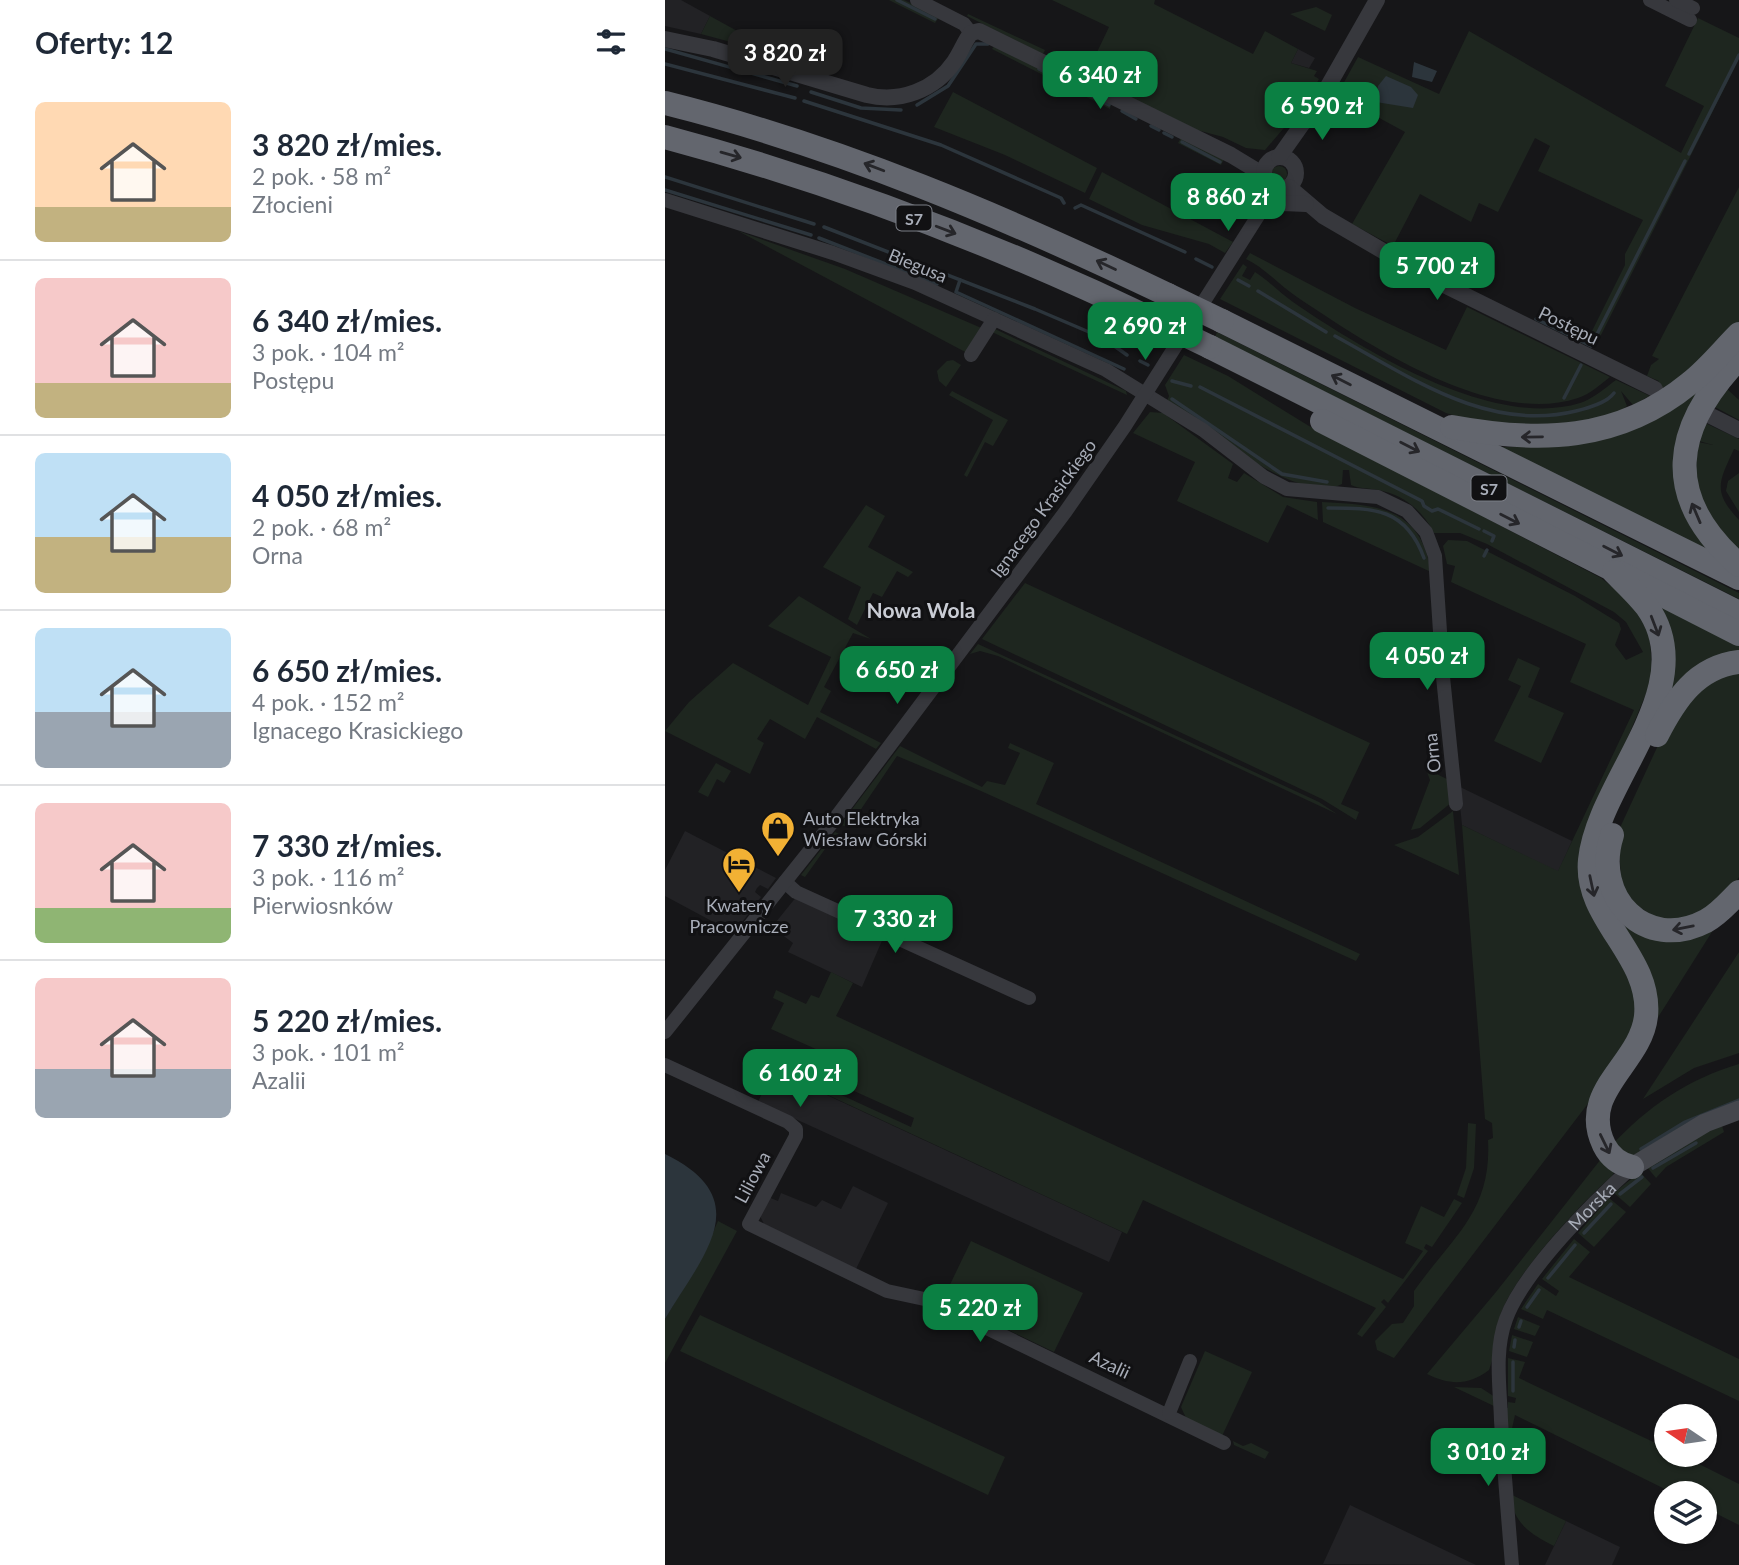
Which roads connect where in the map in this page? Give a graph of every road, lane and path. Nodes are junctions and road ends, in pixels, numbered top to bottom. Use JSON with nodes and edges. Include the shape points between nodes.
{"nodes":[{"id":1,"x":917,"y":0,"type":"edge"},
{"id":2,"x":1377,"y":0,"type":"edge"},
{"id":3,"x":1650,"y":0,"type":"edge"},
{"id":4,"x":1676,"y":0,"type":"edge"},
{"id":5,"x":971,"y":33,"type":"junction"},
{"id":6,"x":665,"y":39,"type":"edge"},
{"id":7,"x":665,"y":103,"type":"edge"},
{"id":8,"x":665,"y":137,"type":"edge"},
{"id":9,"x":1277,"y":164,"type":"junction"},
{"id":10,"x":1282,"y":188,"type":"junction"},
{"id":11,"x":665,"y":200,"type":"edge"},
{"id":12,"x":1306,"y":204,"type":"junction"},
{"id":13,"x":1263,"y":210,"type":"junction"},
{"id":14,"x":994,"y":319,"type":"junction"},
{"id":15,"x":1739,"y":334,"type":"edge"},
{"id":16,"x":971,"y":355,"type":"dead end"},
{"id":17,"x":1739,"y":358,"type":"edge"},
{"id":18,"x":1239,"y":362,"type":"junction"},
{"id":19,"x":1655,"y":389,"type":"dead end"},
{"id":20,"x":1146,"y":393,"type":"junction"},
{"id":21,"x":1707,"y":414,"type":"dead end"},
{"id":22,"x":1424,"y":422,"type":"junction"},
{"id":23,"x":1739,"y":430,"type":"edge"},
{"id":24,"x":1426,"y":533,"type":"joint"},
{"id":25,"x":1739,"y":565,"type":"edge"},
{"id":26,"x":1614,"y":572,"type":"junction"},
{"id":27,"x":1739,"y":578,"type":"edge"},
{"id":28,"x":1739,"y":613,"type":"edge"},
{"id":29,"x":1739,"y":634,"type":"edge"},
{"id":30,"x":1739,"y":662,"type":"edge"},
{"id":31,"x":1456,"y":804,"type":"dead end"},
{"id":32,"x":785,"y":882,"type":"junction"},
{"id":33,"x":1739,"y":892,"type":"edge"},
{"id":34,"x":1029,"y":998,"type":"dead end"},
{"id":35,"x":665,"y":1032,"type":"edge"},
{"id":36,"x":665,"y":1065,"type":"edge"},
{"id":37,"x":1739,"y":1110,"type":"edge"},
{"id":38,"x":1632,"y":1167,"type":"junction"},
{"id":39,"x":748,"y":1224,"type":"joint"},
{"id":40,"x":1190,"y":1360,"type":"dead end"},
{"id":41,"x":1168,"y":1413,"type":"junction"},
{"id":42,"x":1224,"y":1443,"type":"dead end"},
{"id":43,"x":1512,"y":1565,"type":"edge"}],
"edges":[{"from":1,"to":5,"type":"street","via":[[962,22]]},
{"from":2,"to":9,"type":"street","via":[[1310,118]]},
{"from":3,"to":4,"type":"street","via":[[1691,14]]},
{"from":5,"to":6,"type":"street","via":[[937,80],[915,93],[892,97],[867,95]]},
{"from":5,"to":9,"type":"street","via":[[981,32],[1231,155]]},
{"from":22,"to":7,"type":"highway","number":"S7","one_way":true,"bridge":true,"via":[[1014,223],[863,162]]},
{"from":8,"to":18,"type":"highway","number":"S7","one_way":true,"bridge":true,"via":[[778,168],[873,202],[1083,285]]},
{"from":9,"to":10,"type":"street","name":"Postępu"},
{"from":9,"to":10,"type":"street","via":[[1296,178]]},
{"from":10,"to":12,"type":"street","name":"Postępu"},
{"from":10,"to":13,"type":"street","name":"Ignacego Krasickiego"},
{"from":11,"to":14,"type":"street","name":"Biegusa","via":[[833,253]]},
{"from":12,"to":13,"type":"street","via":[[1283,202]]},
{"from":12,"to":19,"type":"street","name":"Postępu","via":[[1424,275]]},
{"from":13,"to":20,"type":"street","name":"Ignacego Krasickiego"},
{"from":14,"to":16,"type":"street"},
{"from":14,"to":20,"type":"street","name":"Biegusa"},
{"from":15,"to":22,"type":"highway","one_way":true,"via":[[1668,400],[1600,430],[1514,437]]},
{"from":25,"to":17,"type":"highway","one_way":true,"via":[[1715,544],[1696,517],[1685,466],[1696,413]]},
{"from":18,"to":26,"type":"highway","one_way":true,"via":[[1304,412]]},
{"from":18,"to":28,"type":"highway","number":"S7","one_way":true},
{"from":20,"to":24,"type":"street","name":"Biegusa","via":[[1269,481],[1299,492],[1387,499],[1412,515]]},
{"from":20,"to":32,"type":"street","name":"Ignacego Krasickiego","via":[[1066,511]]},
{"from":21,"to":23,"type":"street"},
{"from":22,"to":27,"type":"highway","number":"S7"},
{"from":24,"to":31,"type":"street","name":"Orna","via":[[1438,581]]},
{"from":26,"to":29,"type":"highway"},
{"from":26,"to":38,"type":"highway","one_way":true,"via":[[1648,608],[1663,655],[1655,707],[1597,829],[1589,874],[1595,901],[1633,963],[1646,1000],[1645,1026],[1606,1087],[1597,1120],[1608,1153]]},
{"from":33,"to":30,"type":"highway","one_way":true,"via":[[1707,921],[1671,930],[1654,928],[1622,908],[1612,893],[1606,864],[1616,823],[1673,705],[1699,677]]},
{"from":32,"to":34,"type":"street","via":[[796,892]]},
{"from":32,"to":35,"type":"street","name":"Ignacego Krasickiego"},
{"from":36,"to":39,"type":"street","name":"Liliowa","via":[[796,1129]]},
{"from":37,"to":38,"type":"main road","name":"Morska","via":[[1673,1140]]},
{"from":38,"to":43,"type":"street","name":"Morska","via":[[1593,1202],[1523,1288],[1505,1320],[1499,1352]]},
{"from":39,"to":41,"type":"street","name":"Azalii","via":[[887,1291],[929,1300]]},
{"from":40,"to":41,"type":"street"},
{"from":41,"to":42,"type":"street","name":"Azalii"}]}
